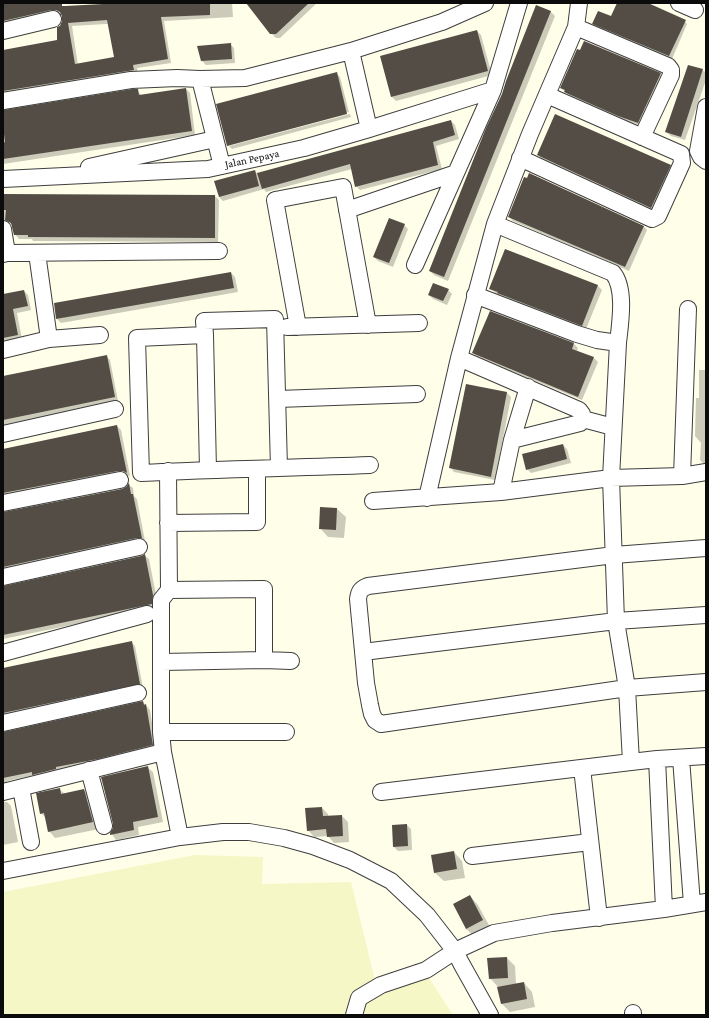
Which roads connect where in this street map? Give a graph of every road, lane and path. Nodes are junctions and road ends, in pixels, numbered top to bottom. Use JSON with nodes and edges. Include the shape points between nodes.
{"nodes":[{"id":1,"x":485,"y":3,"type":"edge"},
{"id":2,"x":519,"y":3,"type":"edge"},
{"id":3,"x":579,"y":3,"type":"edge"},
{"id":4,"x":679,"y":3,"type":"edge"},
{"id":5,"x":695,"y":10,"type":"dead end"},
{"id":6,"x":53,"y":19,"type":"dead end"},
{"id":7,"x":576,"y":27,"type":"junction"},
{"id":8,"x":3,"y":31,"type":"edge"},
{"id":9,"x":351,"y":51,"type":"junction"},
{"id":10,"x":200,"y":79,"type":"junction"},
{"id":11,"x":493,"y":90,"type":"junction"},
{"id":12,"x":547,"y":96,"type":"junction"},
{"id":13,"x":3,"y":101,"type":"edge"},
{"id":14,"x":706,"y":107,"type":"edge"},
{"id":15,"x":369,"y":129,"type":"junction"},
{"id":16,"x":642,"y":137,"type":"junction"},
{"id":17,"x":215,"y":139,"type":"junction"},
{"id":18,"x":520,"y":158,"type":"junction"},
{"id":19,"x":706,"y":161,"type":"edge"},
{"id":20,"x":222,"y":166,"type":"junction"},
{"id":21,"x":456,"y":172,"type":"junction"},
{"id":22,"x":46,"y":177,"type":"junction"},
{"id":23,"x":3,"y":179,"type":"edge"},
{"id":24,"x":347,"y":210,"type":"junction"},
{"id":25,"x":495,"y":224,"type":"junction"},
{"id":26,"x":3,"y":229,"type":"edge"},
{"id":27,"x":219,"y":251,"type":"dead end"},
{"id":28,"x":5,"y":253,"type":"edge"},
{"id":29,"x":37,"y":253,"type":"junction"},
{"id":30,"x":415,"y":265,"type":"dead end"},
{"id":31,"x":475,"y":295,"type":"junction"},
{"id":32,"x":688,"y":309,"type":"dead end"},
{"id":33,"x":419,"y":323,"type":"dead end"},
{"id":34,"x":368,"y":325,"type":"junction"},
{"id":35,"x":298,"y":327,"type":"junction"},
{"id":36,"x":276,"y":328,"type":"junction"},
{"id":37,"x":100,"y":335,"type":"dead end"},
{"id":38,"x":205,"y":335,"type":"junction"},
{"id":39,"x":49,"y":339,"type":"junction"},
{"id":40,"x":618,"y":343,"type":"junction"},
{"id":41,"x":3,"y":350,"type":"edge"},
{"id":42,"x":459,"y":358,"type":"junction"},
{"id":43,"x":528,"y":387,"type":"junction"},
{"id":44,"x":417,"y":394,"type":"dead end"},
{"id":45,"x":278,"y":399,"type":"junction"},
{"id":46,"x":114,"y":409,"type":"dead end"},
{"id":47,"x":583,"y":419,"type":"junction"},
{"id":48,"x":613,"y":427,"type":"junction"},
{"id":49,"x":3,"y":434,"type":"edge"},
{"id":50,"x":512,"y":440,"type":"junction"},
{"id":51,"x":370,"y":465,"type":"dead end"},
{"id":52,"x":279,"y":468,"type":"junction"},
{"id":53,"x":257,"y":469,"type":"junction"},
{"id":54,"x":208,"y":470,"type":"junction"},
{"id":55,"x":168,"y":471,"type":"junction"},
{"id":56,"x":706,"y":472,"type":"edge"},
{"id":57,"x":682,"y":476,"type":"junction"},
{"id":58,"x":611,"y":478,"type":"junction"},
{"id":59,"x":120,"y":480,"type":"dead end"},
{"id":60,"x":501,"y":492,"type":"junction"},
{"id":61,"x":427,"y":498,"type":"junction"},
{"id":62,"x":373,"y":502,"type":"dead end"},
{"id":63,"x":3,"y":503,"type":"edge"},
{"id":64,"x":168,"y":523,"type":"junction"},
{"id":65,"x":139,"y":547,"type":"dead end"},
{"id":66,"x":706,"y":548,"type":"edge"},
{"id":67,"x":614,"y":555,"type":"junction"},
{"id":68,"x":3,"y":577,"type":"edge"},
{"id":69,"x":169,"y":590,"type":"junction"},
{"id":70,"x":147,"y":614,"type":"dead end"},
{"id":71,"x":706,"y":615,"type":"edge"},
{"id":72,"x":616,"y":621,"type":"junction"},
{"id":73,"x":363,"y":652,"type":"junction"},
{"id":74,"x":3,"y":653,"type":"edge"},
{"id":75,"x":264,"y":660,"type":"junction"},
{"id":76,"x":291,"y":661,"type":"dead end"},
{"id":77,"x":162,"y":662,"type":"junction"},
{"id":78,"x":706,"y":682,"type":"edge"},
{"id":79,"x":627,"y":688,"type":"junction"},
{"id":80,"x":138,"y":694,"type":"dead end"},
{"id":81,"x":3,"y":723,"type":"edge"},
{"id":82,"x":161,"y":732,"type":"junction"},
{"id":83,"x":286,"y":732,"type":"dead end"},
{"id":84,"x":163,"y":752,"type":"junction"},
{"id":85,"x":706,"y":756,"type":"edge"},
{"id":86,"x":681,"y":758,"type":"junction"},
{"id":87,"x":657,"y":759,"type":"junction"},
{"id":88,"x":631,"y":762,"type":"junction"},
{"id":89,"x":582,"y":768,"type":"junction"},
{"id":90,"x":89,"y":770,"type":"junction"},
{"id":91,"x":21,"y":788,"type":"junction"},
{"id":92,"x":3,"y":792,"type":"edge"},
{"id":93,"x":381,"y":792,"type":"dead end"},
{"id":94,"x":104,"y":826,"type":"dead end"},
{"id":95,"x":180,"y":837,"type":"junction"},
{"id":96,"x":31,"y":842,"type":"dead end"},
{"id":97,"x":590,"y":842,"type":"junction"},
{"id":98,"x":472,"y":856,"type":"dead end"},
{"id":99,"x":3,"y":870,"type":"edge"},
{"id":100,"x":699,"y":903,"type":"edge"},
{"id":101,"x":664,"y":909,"type":"junction"},
{"id":102,"x":599,"y":918,"type":"junction"},
{"id":103,"x":455,"y":951,"type":"junction"},
{"id":104,"x":354,"y":1015,"type":"edge"},
{"id":105,"x":490,"y":1015,"type":"edge"}],
"edges":[{"from":1,"to":9,"type":"street","via":[[442,22]]},
{"from":2,"to":11,"type":"street"},
{"from":3,"to":7,"type":"street"},
{"from":4,"to":5,"type":"street"},
{"from":6,"to":8,"type":"street"},
{"from":7,"to":12,"type":"street"},
{"from":7,"to":16,"type":"street","via":[[668,66],[671,70]]},
{"from":9,"to":10,"type":"street","via":[[246,78]]},
{"from":9,"to":15,"type":"street"},
{"from":10,"to":13,"type":"street","via":[[132,80]]},
{"from":10,"to":17,"type":"street"},
{"from":11,"to":15,"type":"street","name":"Jalan Pepaya"},
{"from":11,"to":21,"type":"street"},
{"from":12,"to":16,"type":"street"},
{"from":12,"to":18,"type":"street"},
{"from":14,"to":19,"type":"street","via":[[698,151]]},
{"from":15,"to":20,"type":"street","name":"Jalan Pepaya","via":[[304,148]]},
{"from":16,"to":18,"type":"street","via":[[681,154],[682,163],[658,216],[652,219]]},
{"from":17,"to":20,"type":"street"},
{"from":17,"to":22,"type":"street"},
{"from":18,"to":25,"type":"street"},
{"from":20,"to":22,"type":"street","name":"Jalan Pepaya","via":[[208,169]]},
{"from":21,"to":24,"type":"street"},
{"from":21,"to":30,"type":"street"},
{"from":22,"to":23,"type":"street","name":"Jalan Pepaya"},
{"from":24,"to":34,"type":"street"},
{"from":24,"to":35,"type":"street","via":[[343,187],[274,200]]},
{"from":25,"to":31,"type":"street"},
{"from":25,"to":40,"type":"street","via":[[614,273],[618,282],[622,310]]},
{"from":26,"to":28,"type":"street"},
{"from":27,"to":29,"type":"street"},
{"from":28,"to":29,"type":"street"},
{"from":29,"to":39,"type":"street"},
{"from":31,"to":40,"type":"street","via":[[577,334]]},
{"from":31,"to":42,"type":"street"},
{"from":32,"to":57,"type":"street"},
{"from":33,"to":34,"type":"street"},
{"from":34,"to":35,"type":"street"},
{"from":35,"to":36,"type":"street"},
{"from":36,"to":38,"type":"street","via":[[275,319],[204,321]]},
{"from":36,"to":45,"type":"street"},
{"from":37,"to":39,"type":"street"},
{"from":38,"to":54,"type":"street"},
{"from":38,"to":55,"type":"street","via":[[137,338],[141,472]]},
{"from":39,"to":41,"type":"street"},
{"from":40,"to":48,"type":"street"},
{"from":42,"to":43,"type":"street"},
{"from":42,"to":61,"type":"street"},
{"from":43,"to":47,"type":"street","via":[[579,410]]},
{"from":43,"to":50,"type":"street"},
{"from":44,"to":45,"type":"street"},
{"from":45,"to":52,"type":"street"},
{"from":46,"to":49,"type":"street"},
{"from":47,"to":48,"type":"street"},
{"from":47,"to":50,"type":"street","via":[[580,423]]},
{"from":48,"to":58,"type":"street"},
{"from":50,"to":60,"type":"street"},
{"from":51,"to":52,"type":"street"},
{"from":52,"to":53,"type":"street"},
{"from":53,"to":54,"type":"street"},
{"from":53,"to":64,"type":"street","via":[[257,522]]},
{"from":54,"to":55,"type":"street"},
{"from":55,"to":64,"type":"street"},
{"from":56,"to":57,"type":"street"},
{"from":57,"to":58,"type":"street"},
{"from":58,"to":60,"type":"street"},
{"from":58,"to":67,"type":"street"},
{"from":59,"to":63,"type":"street"},
{"from":60,"to":61,"type":"street"},
{"from":61,"to":62,"type":"street"},
{"from":64,"to":69,"type":"street"},
{"from":65,"to":68,"type":"street"},
{"from":66,"to":67,"type":"street"},
{"from":67,"to":72,"type":"street"},
{"from":67,"to":73,"type":"street","via":[[363,588],[358,599]]},
{"from":69,"to":75,"type":"street","via":[[264,589]]},
{"from":69,"to":77,"type":"street","via":[[161,600]]},
{"from":70,"to":74,"type":"street"},
{"from":71,"to":72,"type":"street"},
{"from":72,"to":73,"type":"street"},
{"from":72,"to":79,"type":"street"},
{"from":73,"to":79,"type":"street","via":[[372,714],[381,724]]},
{"from":75,"to":76,"type":"street"},
{"from":75,"to":77,"type":"street"},
{"from":77,"to":82,"type":"street"},
{"from":78,"to":79,"type":"street"},
{"from":79,"to":88,"type":"street"},
{"from":80,"to":81,"type":"street"},
{"from":82,"to":83,"type":"street"},
{"from":82,"to":84,"type":"street"},
{"from":84,"to":90,"type":"street"},
{"from":84,"to":95,"type":"street"},
{"from":85,"to":86,"type":"street"},
{"from":86,"to":87,"type":"street"},
{"from":86,"to":100,"type":"street"},
{"from":87,"to":88,"type":"street"},
{"from":87,"to":101,"type":"street"},
{"from":88,"to":89,"type":"street"},
{"from":89,"to":93,"type":"street"},
{"from":89,"to":97,"type":"street"},
{"from":90,"to":91,"type":"street"},
{"from":90,"to":94,"type":"street"},
{"from":91,"to":92,"type":"street"},
{"from":91,"to":96,"type":"street"},
{"from":95,"to":99,"type":"street"},
{"from":95,"to":103,"type":"street","via":[[249,832],[313,846],[350,860],[391,880],[427,915]]},
{"from":97,"to":98,"type":"street"},
{"from":97,"to":102,"type":"street"},
{"from":100,"to":101,"type":"street"},
{"from":101,"to":102,"type":"street"},
{"from":102,"to":103,"type":"street","via":[[494,933]]},
{"from":103,"to":104,"type":"street","via":[[426,970],[381,986],[358,998]]},
{"from":103,"to":105,"type":"street"}]}
